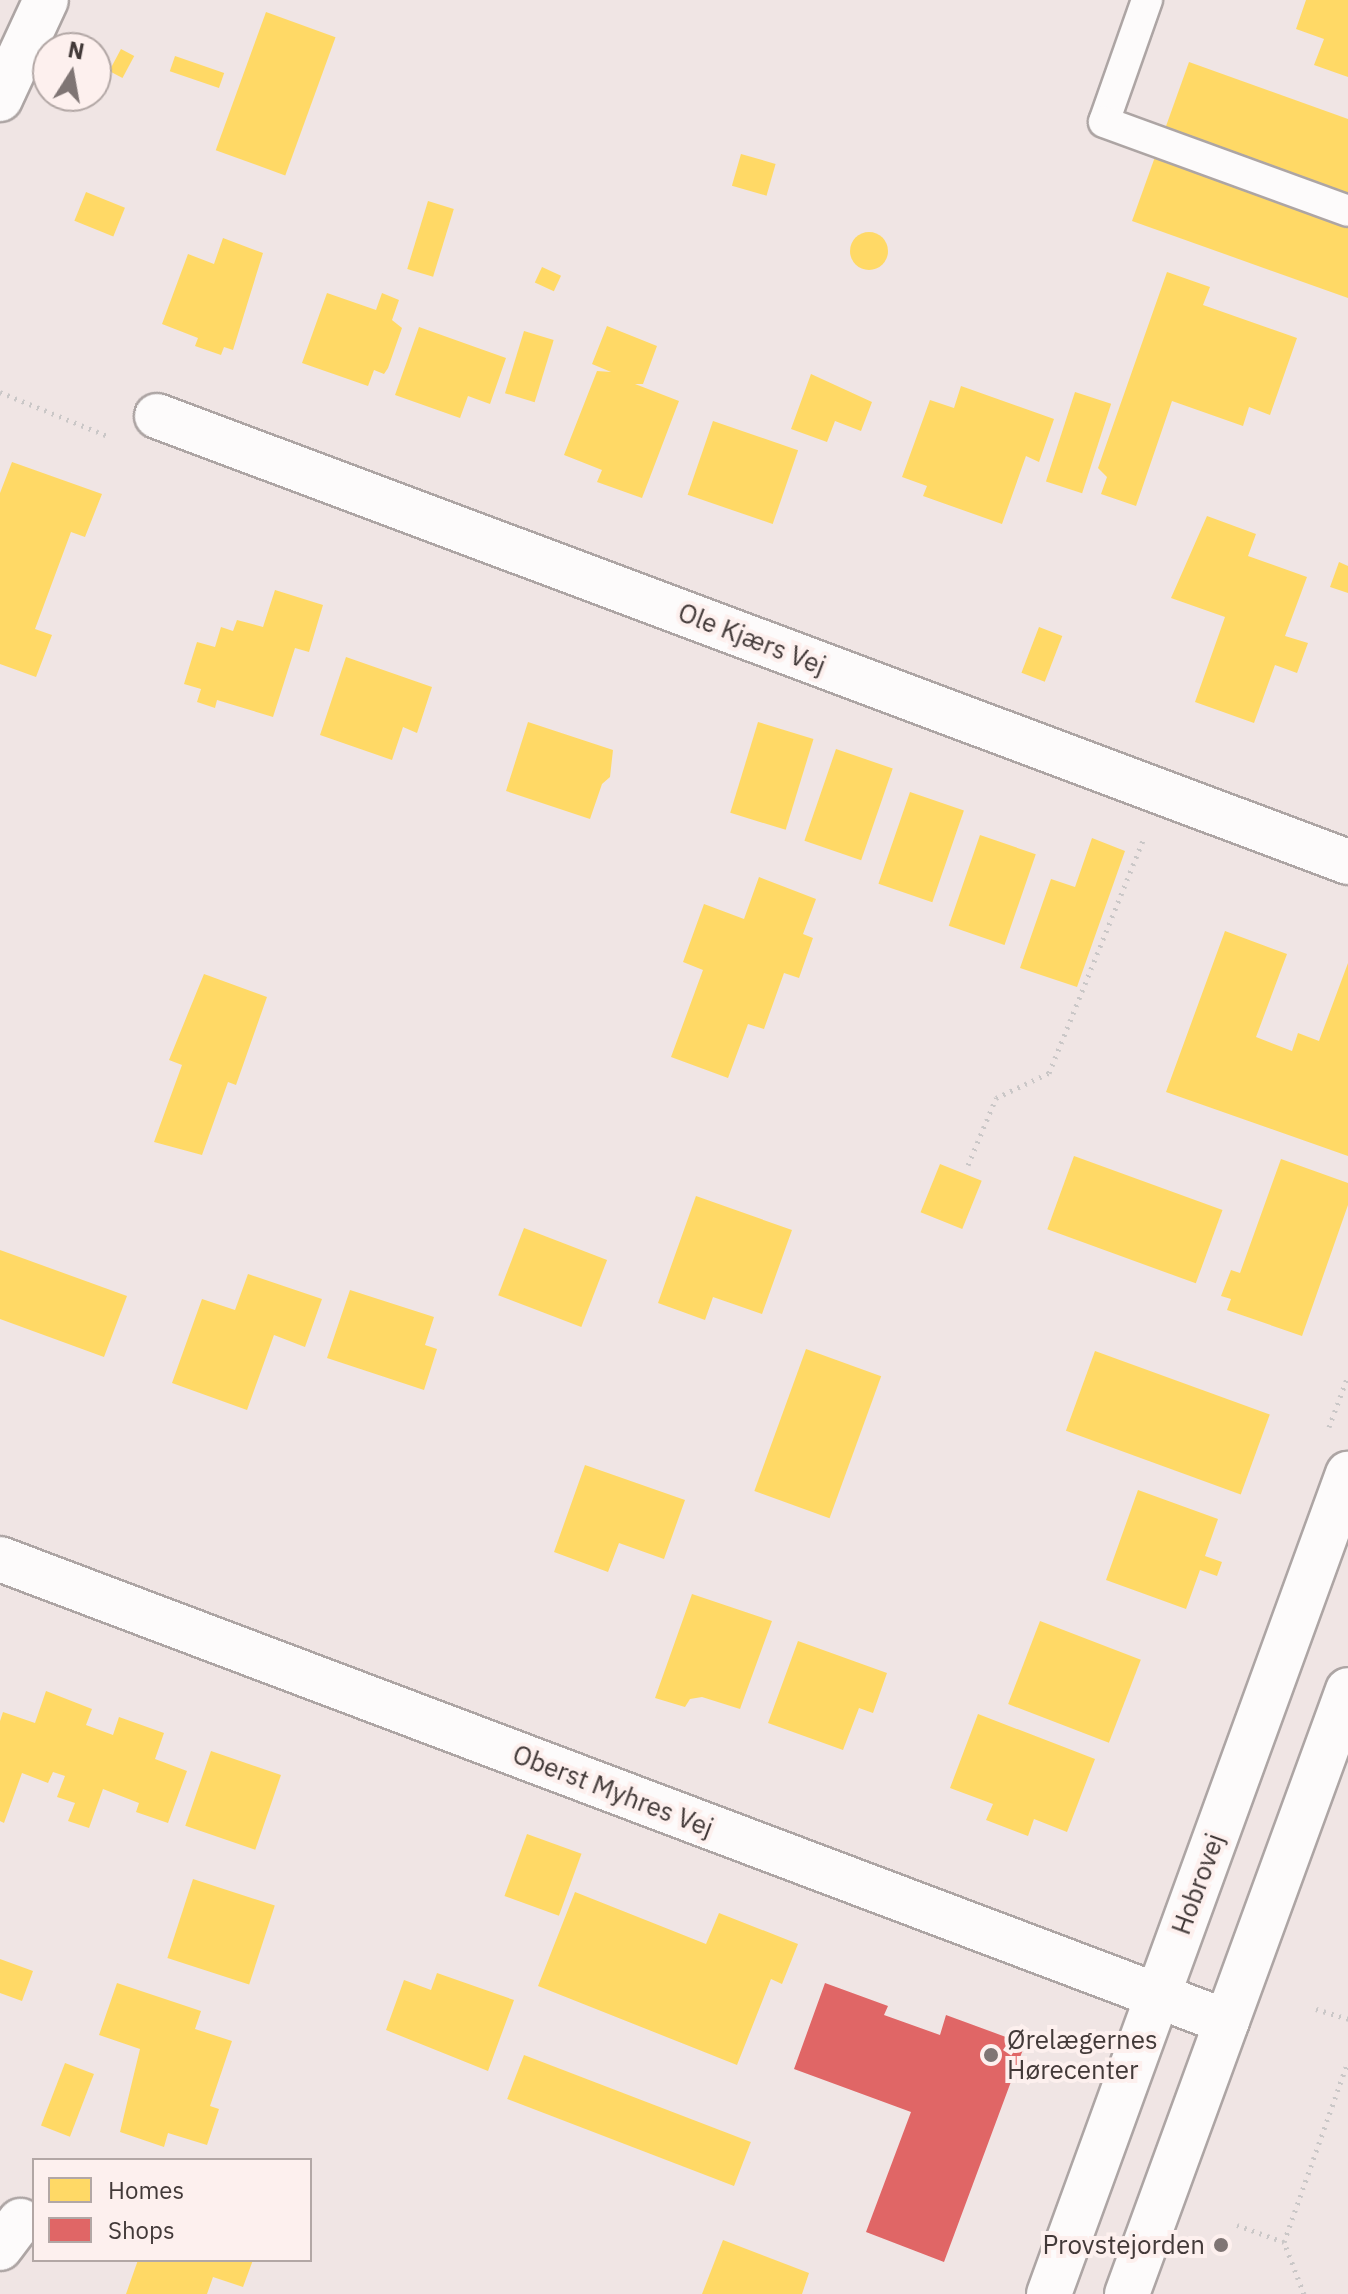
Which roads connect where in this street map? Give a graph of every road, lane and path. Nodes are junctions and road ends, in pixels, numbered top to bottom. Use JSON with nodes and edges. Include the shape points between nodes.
{"nodes":[{"id":1,"x":46,"y":0,"type":"edge"},
{"id":2,"x":1147,"y":0,"type":"edge"},
{"id":3,"x":0,"y":99,"type":"edge"},
{"id":4,"x":1348,"y":211,"type":"edge"},
{"id":5,"x":0,"y":392,"type":"edge"},
{"id":6,"x":157,"y":416,"type":"dead end"},
{"id":7,"x":84,"y":426,"type":"dead end"},
{"id":8,"x":1163,"y":793,"type":"junction"},
{"id":9,"x":1348,"y":862,"type":"edge"},
{"id":10,"x":968,"y":1165,"type":"dead end"},
{"id":11,"x":1348,"y":1474,"type":"edge"},
{"id":12,"x":0,"y":1559,"type":"edge"},
{"id":13,"x":1348,"y":1690,"type":"edge"},
{"id":14,"x":1157,"y":1997,"type":"junction"},
{"id":15,"x":1316,"y":2009,"type":"dead end"},
{"id":16,"x":1348,"y":2019,"type":"edge"},
{"id":17,"x":1227,"y":2022,"type":"junction"},
{"id":18,"x":1348,"y":2061,"type":"edge"},
{"id":19,"x":1237,"y":2225,"type":"dead end"},
{"id":20,"x":1284,"y":2242,"type":"junction"},
{"id":21,"x":1049,"y":2294,"type":"edge"},
{"id":22,"x":1127,"y":2294,"type":"edge"},
{"id":23,"x":1304,"y":2294,"type":"edge"}],
"edges":[{"from":1,"to":3,"type":"street"},
{"from":2,"to":4,"type":"lane","via":[[1104,122]]},
{"from":5,"to":7,"type":"path"},
{"from":6,"to":8,"type":"street","name":"Ole Kjærs Vej"},
{"from":8,"to":9,"type":"street","name":"Ole Kjærs Vej"},
{"from":8,"to":10,"type":"path","via":[[1049,1073],[996,1098]]},
{"from":11,"to":14,"type":"street","name":"Hobrovej"},
{"from":12,"to":14,"type":"street","name":"Oberst Myhres Vej"},
{"from":13,"to":17,"type":"street"},
{"from":14,"to":17,"type":"street","name":"Oberst Myhres Vej"},
{"from":14,"to":21,"type":"street","name":"Hobrovej"},
{"from":15,"to":16,"type":"path"},
{"from":17,"to":22,"type":"street"},
{"from":18,"to":20,"type":"path"},
{"from":19,"to":20,"type":"path"},
{"from":20,"to":23,"type":"path"}]}
